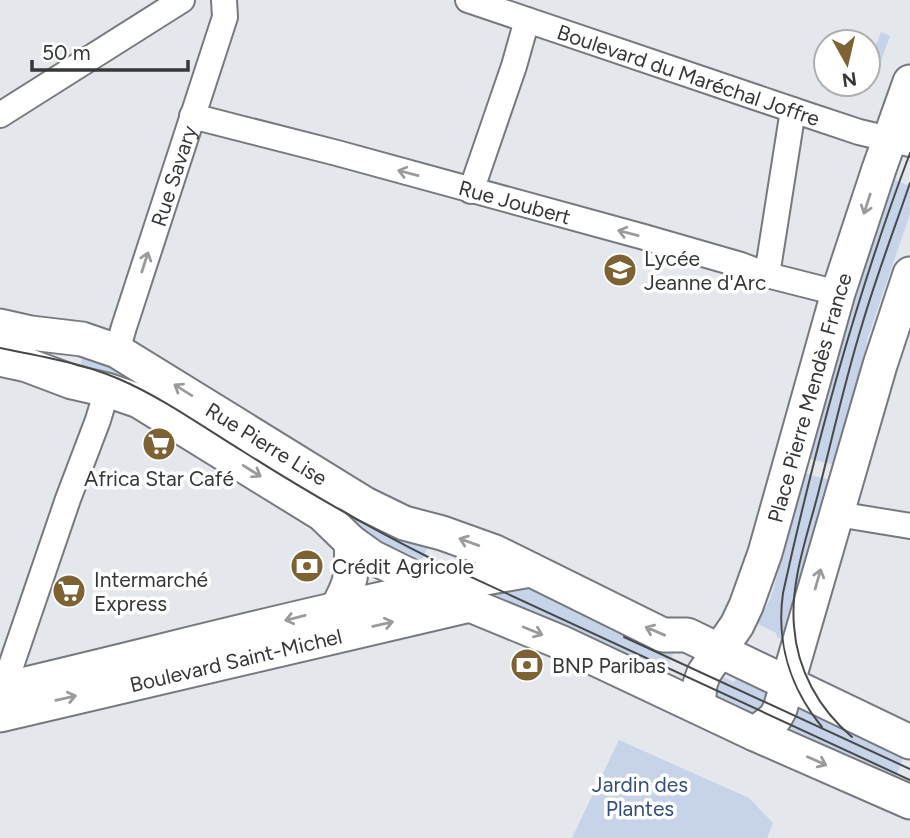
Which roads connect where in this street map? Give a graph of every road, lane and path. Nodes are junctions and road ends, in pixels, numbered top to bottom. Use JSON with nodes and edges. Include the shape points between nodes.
{"nodes":[{"id":1,"x":183,"y":0,"type":"edge"},
{"id":2,"x":224,"y":0,"type":"edge"},
{"id":3,"x":468,"y":0,"type":"edge"},
{"id":4,"x":527,"y":20,"type":"junction"},
{"id":5,"x":910,"y":82,"type":"edge"},
{"id":6,"x":793,"y":110,"type":"junction"},
{"id":7,"x":0,"y":115,"type":"edge"},
{"id":8,"x":192,"y":116,"type":"junction"},
{"id":9,"x":900,"y":142,"type":"edge"},
{"id":10,"x":471,"y":191,"type":"junction"},
{"id":11,"x":910,"y":274,"type":"edge"},
{"id":12,"x":767,"y":275,"type":"junction"},
{"id":13,"x":838,"y":293,"type":"junction"},
{"id":14,"x":0,"y":326,"type":"edge"},
{"id":15,"x":117,"y":351,"type":"junction"},
{"id":16,"x":0,"y":359,"type":"edge"},
{"id":17,"x":107,"y":390,"type":"junction"},
{"id":18,"x":837,"y":514,"type":"junction"},
{"id":19,"x":910,"y":526,"type":"edge"},
{"id":20,"x":351,"y":541,"type":"junction"},
{"id":21,"x":531,"y":570,"type":"junction"},
{"id":22,"x":434,"y":587,"type":"junction"},
{"id":23,"x":470,"y":605,"type":"junction"},
{"id":24,"x":337,"y":608,"type":"junction"},
{"id":25,"x":799,"y":645,"type":"junction"},
{"id":26,"x":719,"y":651,"type":"junction"},
{"id":27,"x":781,"y":687,"type":"junction"},
{"id":28,"x":1,"y":698,"type":"edge"},
{"id":29,"x":698,"y":706,"type":"junction"},
{"id":30,"x":832,"y":706,"type":"junction"},
{"id":31,"x":755,"y":734,"type":"junction"},
{"id":32,"x":910,"y":742,"type":"edge"},
{"id":33,"x":910,"y":802,"type":"edge"}],
"edges":[{"from":1,"to":7,"type":"street"},
{"from":2,"to":8,"type":"street","name":"Rue Savary","via":[[225,17]]},
{"from":3,"to":4,"type":"street","name":"Boulevard du Maréchal Joffre"},
{"from":4,"to":6,"type":"street","name":"Boulevard du Maréchal Joffre"},
{"from":4,"to":10,"type":"street"},
{"from":5,"to":9,"type":"main road","name":"Place Pierre Mendès France"},
{"from":6,"to":9,"type":"street","name":"Boulevard du Maréchal Joffre"},
{"from":6,"to":12,"type":"street"},
{"from":10,"to":8,"type":"street","name":"Rue Joubert","one_way":true},
{"from":15,"to":8,"type":"street","name":"Rue Savary","one_way":true},
{"from":9,"to":13,"type":"main road","name":"Place Pierre Mendès France","one_way":true},
{"from":12,"to":10,"type":"street","name":"Rue Joubert","one_way":true},
{"from":11,"to":18,"type":"main road"},
{"from":12,"to":13,"type":"street","name":"Rue Joubert"},
{"from":13,"to":26,"type":"main road","name":"Place Pierre Mendès France","via":[[765,553],[746,606]]},
{"from":14,"to":15,"type":"main road","name":"Rue Pierre Lise"},
{"from":21,"to":15,"type":"main road","name":"Rue Pierre Lise","one_way":true,"via":[[365,504]]},
{"from":16,"to":17,"type":"main road","name":"Rue Pierre Lise"},
{"from":17,"to":20,"type":"main road","name":"Rue Pierre Lise","one_way":true,"via":[[139,401],[322,514]]},
{"from":17,"to":28,"type":"street"},
{"from":18,"to":19,"type":"street"},
{"from":25,"to":18,"type":"main road","one_way":true},
{"from":20,"to":22,"type":"main road","name":"Rue Pierre Lise","via":[[372,557]]},
{"from":20,"to":24,"type":"main road","via":[[351,576]]},
{"from":21,"to":22,"type":"main road","name":"Boulevard Saint-Michel"},
{"from":26,"to":21,"type":"main road","one_way":true,"via":[[687,635],[663,635]]},
{"from":22,"to":23,"type":"main road"},
{"from":22,"to":24,"type":"main road","name":"Boulevard Saint-Michel"},
{"from":28,"to":23,"type":"main road","name":"Boulevard Saint-Michel","one_way":true},
{"from":23,"to":29,"type":"main road","one_way":true},
{"from":24,"to":28,"type":"main road","name":"Boulevard Saint-Michel","one_way":true},
{"from":25,"to":27,"type":"main road"},
{"from":25,"to":30,"type":"main road","via":[[813,680]]},
{"from":26,"to":27,"type":"main road"},
{"from":26,"to":29,"type":"main road","name":"Place Pierre Mendès France","via":[[704,673]]},
{"from":27,"to":30,"type":"main road"},
{"from":27,"to":31,"type":"main road","via":[[775,718]]},
{"from":29,"to":31,"type":"main road"},
{"from":30,"to":32,"type":"main road"},
{"from":31,"to":33,"type":"main road","one_way":true}]}
